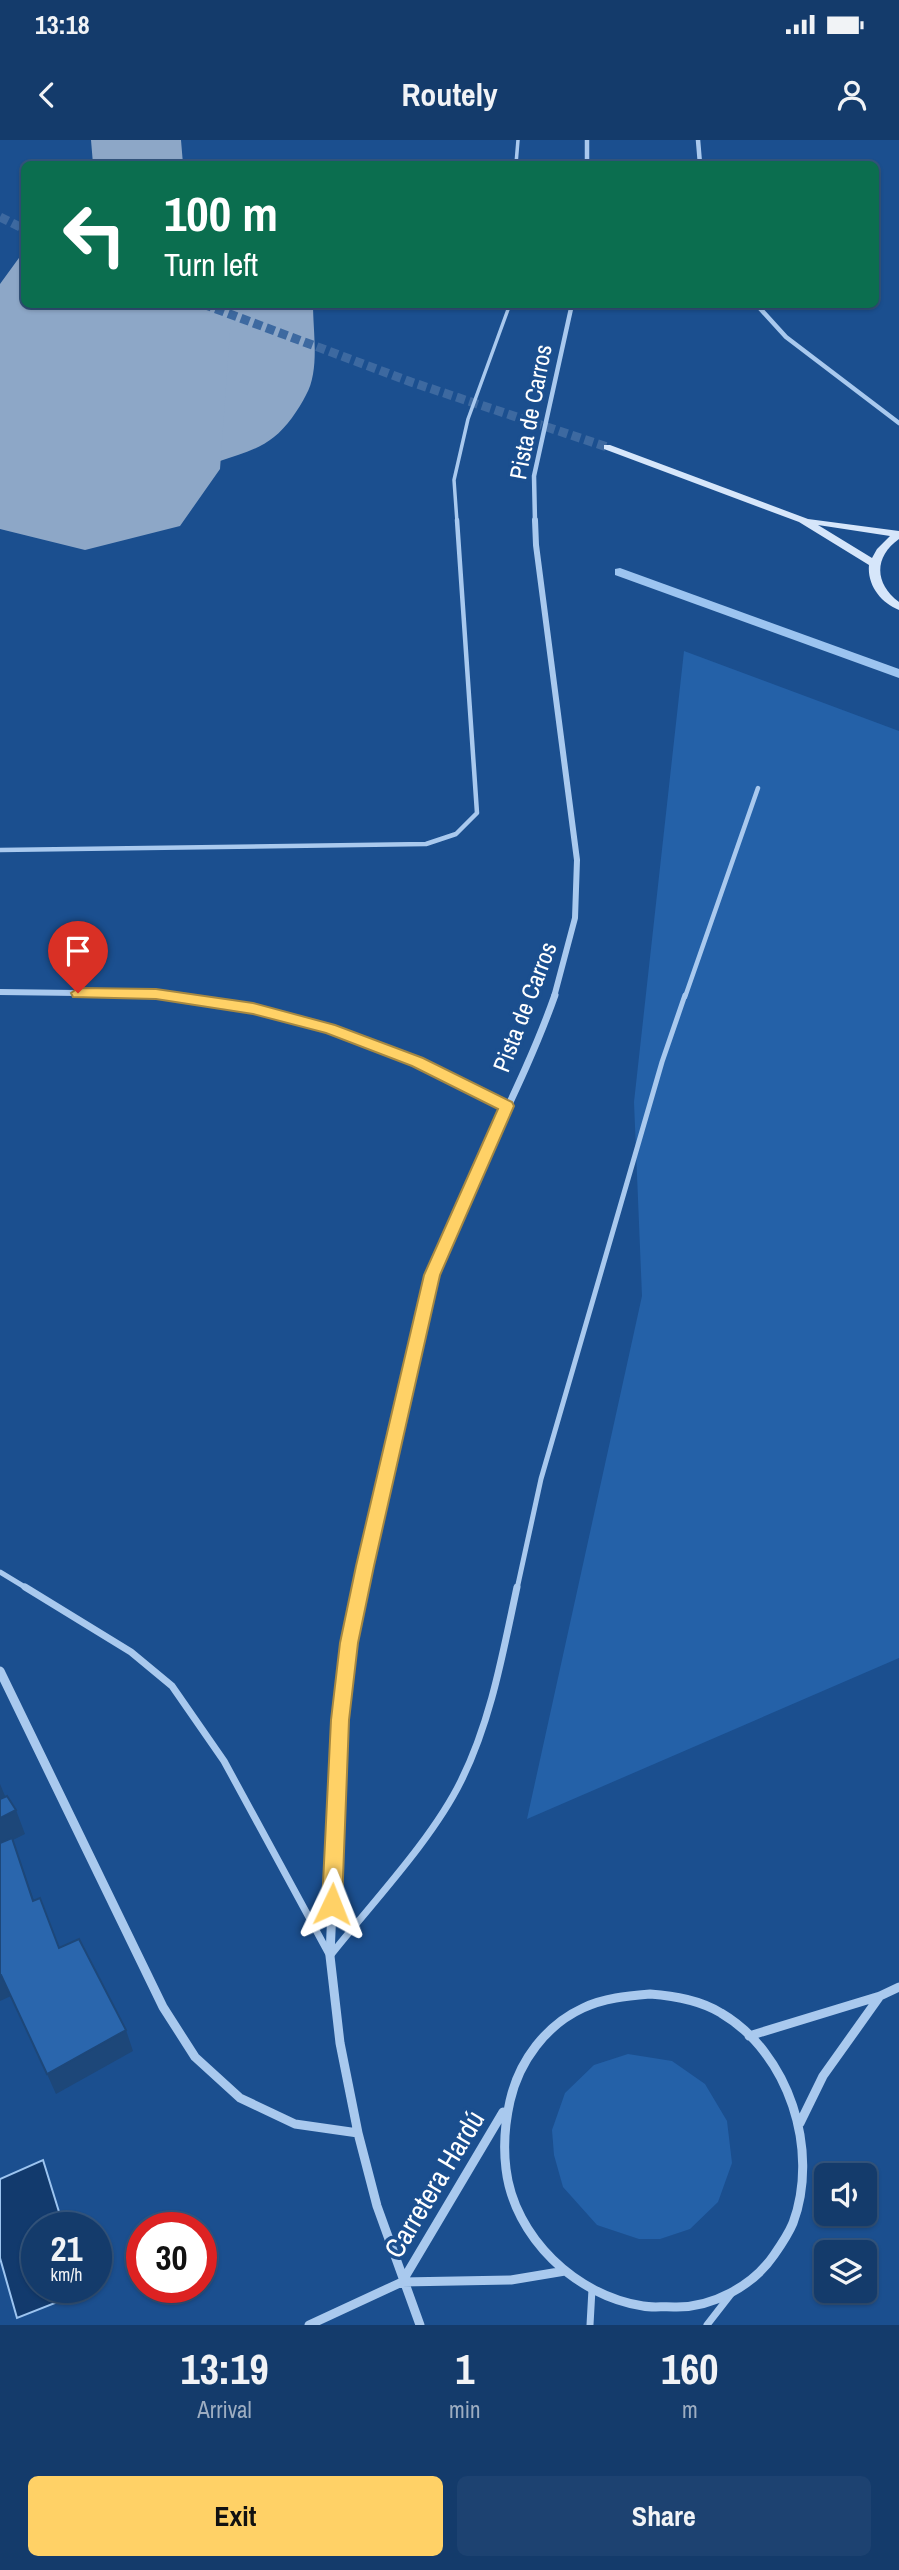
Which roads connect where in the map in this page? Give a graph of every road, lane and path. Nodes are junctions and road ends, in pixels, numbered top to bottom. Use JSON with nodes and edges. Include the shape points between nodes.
{"nodes":[{"id":1,"x":518,"y":140,"type":"edge"},
{"id":2,"x":587,"y":140,"type":"edge"},
{"id":3,"x":698,"y":140,"type":"edge"},
{"id":4,"x":516,"y":161,"type":"edge"},
{"id":5,"x":587,"y":161,"type":"edge"},
{"id":6,"x":700,"y":161,"type":"edge"},
{"id":7,"x":509,"y":308,"type":"edge"},
{"id":8,"x":571,"y":308,"type":"edge"},
{"id":9,"x":760,"y":308,"type":"edge"},
{"id":10,"x":899,"y":423,"type":"edge"},
{"id":11,"x":607,"y":447,"type":"tunnel mouth"},
{"id":12,"x":803,"y":520,"type":"junction"},
{"id":13,"x":899,"y":534,"type":"edge"},
{"id":14,"x":873,"y":563,"type":"junction"},
{"id":15,"x":899,"y":607,"type":"edge"},
{"id":16,"x":758,"y":788,"type":"dead end"},
{"id":17,"x":0,"y":850,"type":"edge"},
{"id":18,"x":0,"y":992,"type":"edge"},
{"id":19,"x":506,"y":1106,"type":"junction"},
{"id":20,"x":0,"y":1572,"type":"edge"},
{"id":21,"x":0,"y":1671,"type":"edge"},
{"id":22,"x":330,"y":1956,"type":"junction"},
{"id":23,"x":899,"y":1986,"type":"edge"},
{"id":24,"x":880,"y":1996,"type":"junction"},
{"id":25,"x":749,"y":2036,"type":"junction"},
{"id":26,"x":505,"y":2109,"type":"junction"},
{"id":27,"x":800,"y":2123,"type":"junction"},
{"id":28,"x":358,"y":2133,"type":"junction"},
{"id":29,"x":565,"y":2272,"type":"junction"},
{"id":30,"x":402,"y":2282,"type":"junction"},
{"id":31,"x":592,"y":2289,"type":"junction"},
{"id":32,"x":733,"y":2292,"type":"junction"},
{"id":33,"x":309,"y":2325,"type":"edge"},
{"id":34,"x":420,"y":2325,"type":"edge"},
{"id":35,"x":590,"y":2325,"type":"edge"},
{"id":36,"x":707,"y":2325,"type":"edge"}],
"edges":[{"from":1,"to":4,"type":"lane"},
{"from":2,"to":5,"type":"street"},
{"from":3,"to":6,"type":"street"},
{"from":7,"to":17,"type":"lane","via":[[468,419],[454,480],[477,813],[468,828],[450,839],[426,844]]},
{"from":8,"to":19,"type":"street","name":"Pista de Carros","via":[[534,476],[534,507],[579,891],[565,968]]},
{"from":9,"to":10,"type":"street","via":[[786,337]]},
{"from":11,"to":12,"type":"main road"},
{"from":12,"to":13,"type":"main road"},
{"from":12,"to":14,"type":"main road"},
{"from":13,"to":14,"type":"main road","via":[[887,542]]},
{"from":14,"to":15,"type":"main road","via":[[879,587]]},
{"from":16,"to":22,"type":"lane","via":[[662,1062],[546,1460],[492,1700],[479,1739],[461,1781],[433,1826]]},
{"from":18,"to":19,"type":"street","via":[[156,994],[253,1009],[330,1029],[418,1062]]},
{"from":19,"to":22,"type":"street","name":"Pista de Carros","via":[[432,1275],[349,1643],[340,1720]]},
{"from":20,"to":22,"type":"lane","via":[[94,1627],[172,1686],[223,1761]]},
{"from":21,"to":28,"type":"street","via":[[163,2007],[195,2057],[240,2098],[295,2124]]},
{"from":22,"to":28,"type":"street","name":"Pista de Carros","via":[[340,2043]]},
{"from":23,"to":24,"type":"street"},
{"from":24,"to":25,"type":"street"},
{"from":24,"to":27,"type":"street","via":[[823,2076]]},
{"from":25,"to":26,"type":"street","via":[[728,2018],[691,2001],[650,1994],[610,1998],[574,2012],[543,2037],[520,2070]]},
{"from":25,"to":27,"type":"street","via":[[788,2091]]},
{"from":26,"to":29,"type":"street","via":[[505,2176],[517,2212],[537,2245]]},
{"from":26,"to":30,"type":"street","name":"Carretera Hardú"},
{"from":27,"to":32,"type":"street","via":[[803,2181],[792,2225],[768,2264]]},
{"from":28,"to":30,"type":"street","name":"Pista de Carros"},
{"from":29,"to":30,"type":"street","name":"Carretera Hardú","via":[[511,2280]]},
{"from":29,"to":31,"type":"street"},
{"from":30,"to":33,"type":"street","name":"Carretera Hardú"},
{"from":30,"to":34,"type":"street","name":"Pista de Carros"},
{"from":31,"to":32,"type":"street","via":[[626,2304],[663,2310],[699,2306]]},
{"from":31,"to":35,"type":"lane"},
{"from":32,"to":36,"type":"lane"}]}
